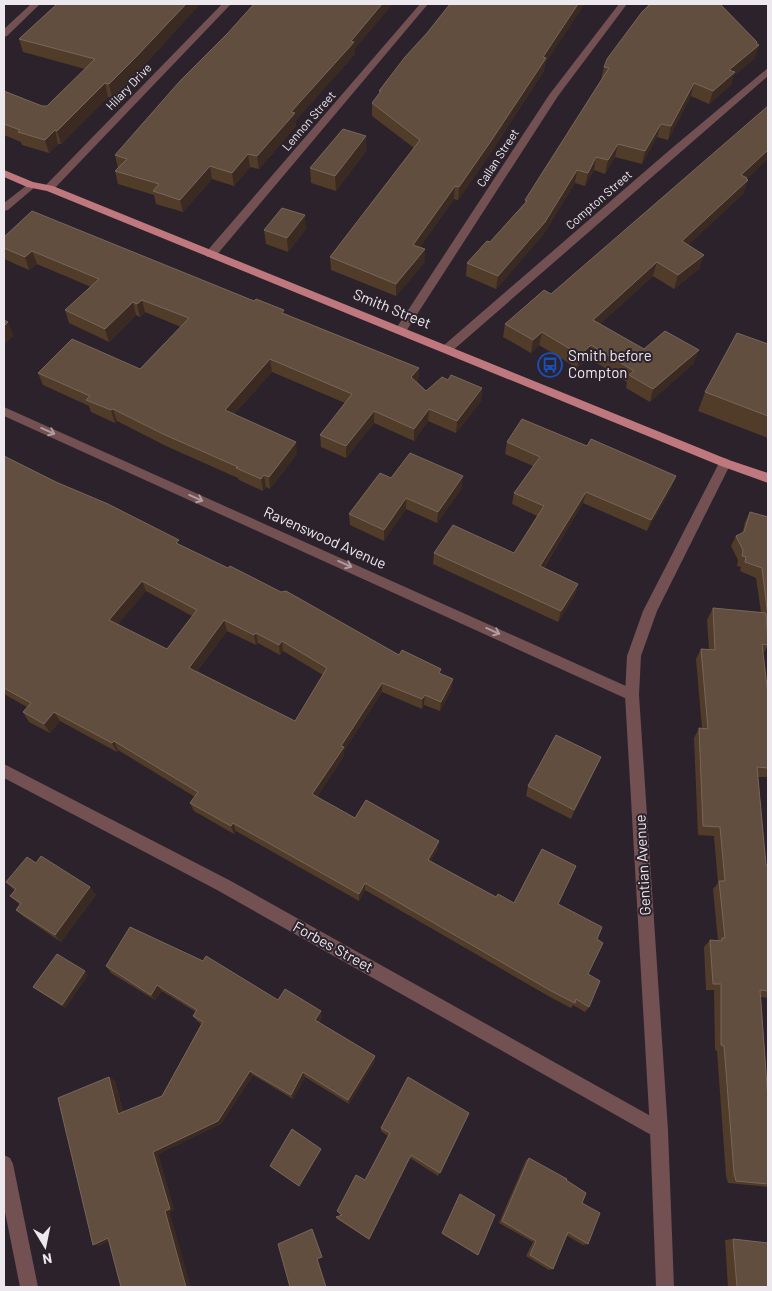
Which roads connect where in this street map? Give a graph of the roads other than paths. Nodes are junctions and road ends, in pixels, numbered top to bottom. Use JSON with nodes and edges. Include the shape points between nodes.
{"nodes":[{"id":1,"x":36,"y":4,"type":"edge"},
{"id":2,"x":227,"y":4,"type":"edge"},
{"id":3,"x":424,"y":4,"type":"edge"},
{"id":4,"x":623,"y":4,"type":"edge"},
{"id":5,"x":4,"y":34,"type":"edge"},
{"id":6,"x":768,"y":71,"type":"edge"},
{"id":7,"x":4,"y":173,"type":"edge"},
{"id":8,"x":31,"y":185,"type":"junction"},
{"id":9,"x":48,"y":188,"type":"junction"},
{"id":10,"x":4,"y":208,"type":"edge"},
{"id":11,"x":211,"y":254,"type":"junction"},
{"id":12,"x":401,"y":330,"type":"junction"},
{"id":13,"x":447,"y":349,"type":"junction"},
{"id":14,"x":4,"y":411,"type":"edge"},
{"id":15,"x":725,"y":463,"type":"junction"},
{"id":16,"x":768,"y":478,"type":"edge"},
{"id":17,"x":632,"y":695,"type":"junction"},
{"id":18,"x":4,"y":770,"type":"edge"},
{"id":19,"x":659,"y":1130,"type":"junction"},
{"id":20,"x":4,"y":1164,"type":"edge"},
{"id":21,"x":29,"y":1287,"type":"edge"},
{"id":22,"x":665,"y":1287,"type":"edge"}],
"edges":[{"from":1,"to":5,"type":"street"},
{"from":2,"to":9,"type":"street","name":"Hilary Drive"},
{"from":3,"to":11,"type":"street","name":"Lennon Street"},
{"from":4,"to":12,"type":"street","name":"Callan Street","via":[[554,95]]},
{"from":6,"to":13,"type":"street","name":"Compton Street"},
{"from":7,"to":8,"type":"main road","name":"Smith Street"},
{"from":8,"to":9,"type":"main road","name":"Smith Street"},
{"from":8,"to":10,"type":"street"},
{"from":9,"to":11,"type":"main road","name":"Smith Street"},
{"from":11,"to":12,"type":"main road","name":"Smith Street"},
{"from":12,"to":13,"type":"main road","name":"Smith Street"},
{"from":13,"to":15,"type":"main road","name":"Smith Street"},
{"from":14,"to":17,"type":"street","name":"Ravenswood Avenue","one_way":true},
{"from":15,"to":16,"type":"main road","name":"Smith Street"},
{"from":15,"to":17,"type":"street","name":"Gentian Avenue","via":[[650,611],[634,656]]},
{"from":17,"to":19,"type":"street","name":"Gentian Avenue"},
{"from":18,"to":19,"type":"street","name":"Forbes Street","via":[[224,885]]},
{"from":19,"to":22,"type":"street","name":"Gentian Avenue"},
{"from":20,"to":21,"type":"street"}]}
